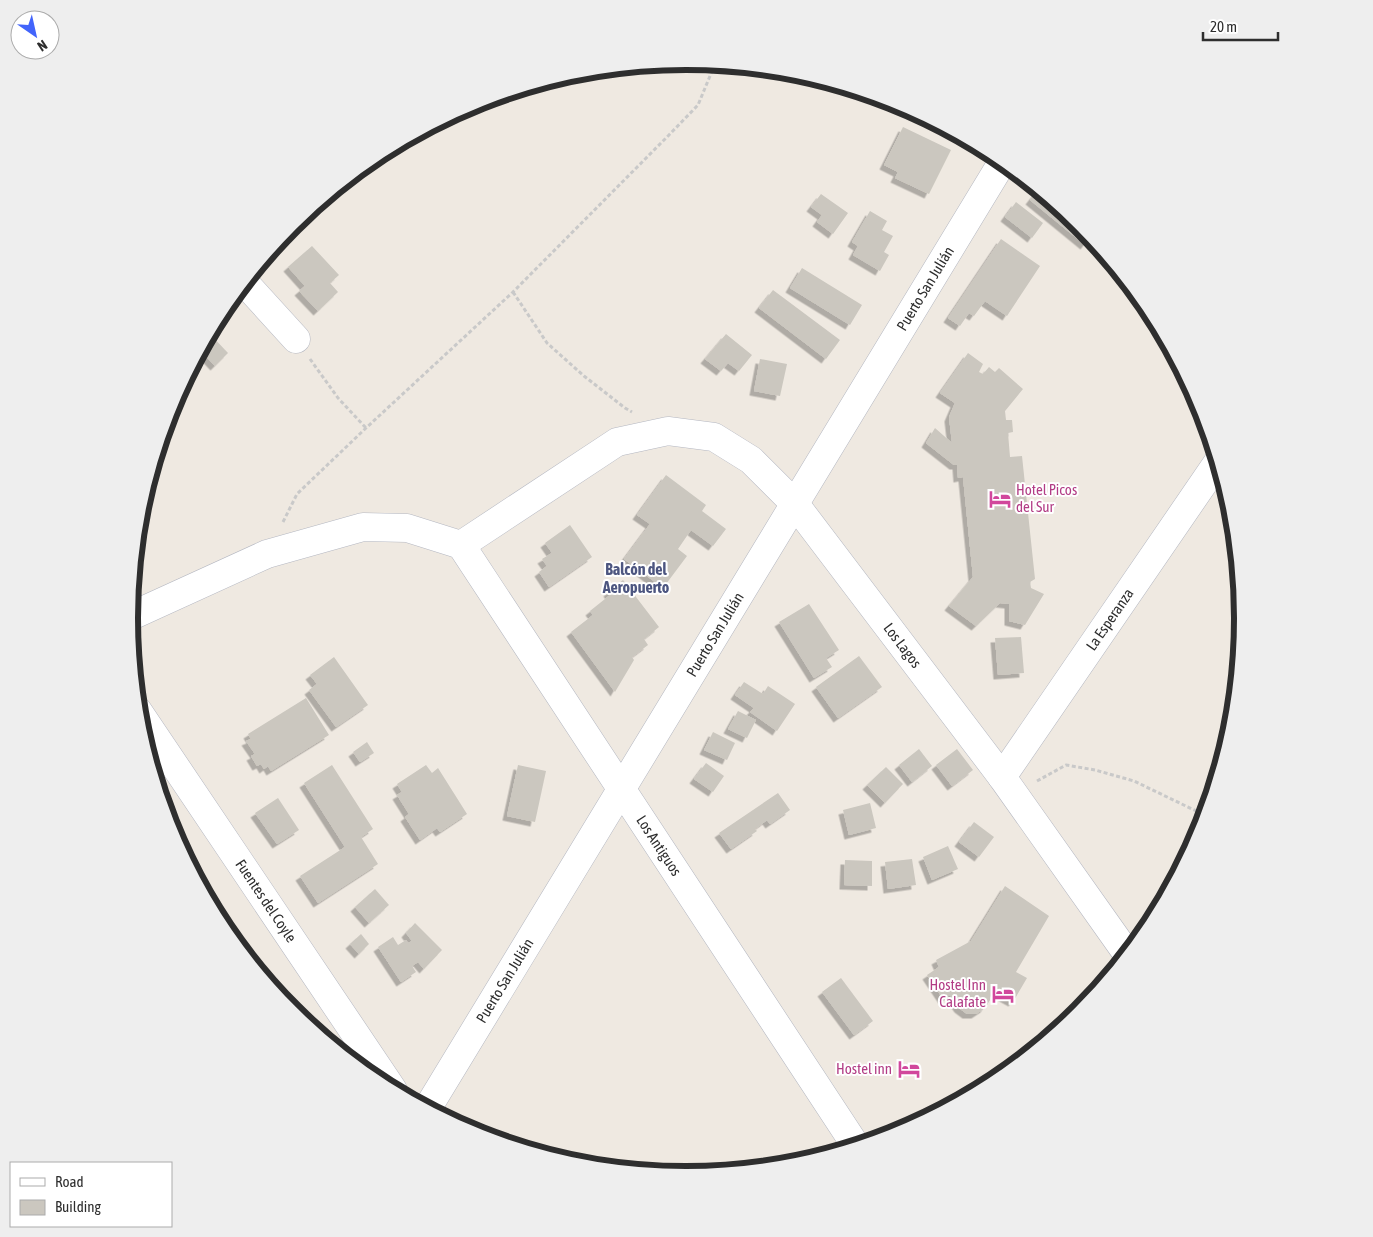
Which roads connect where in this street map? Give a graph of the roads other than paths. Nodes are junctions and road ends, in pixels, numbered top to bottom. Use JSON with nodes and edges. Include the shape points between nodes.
{"nodes":[{"id":1,"x":999,"y":168,"type":"edge"},
{"id":2,"x":249,"y":288,"type":"edge"},
{"id":3,"x":296,"y":339,"type":"road end"},
{"id":4,"x":1214,"y":469,"type":"edge"},
{"id":5,"x":795,"y":504,"type":"junction"},
{"id":6,"x":461,"y":545,"type":"junction"},
{"id":7,"x":138,"y":613,"type":"edge"},
{"id":8,"x":149,"y":728,"type":"edge"},
{"id":9,"x":1008,"y":785,"type":"junction"},
{"id":10,"x":621,"y":788,"type":"junction"},
{"id":11,"x":1124,"y":949,"type":"edge"},
{"id":12,"x":384,"y":1076,"type":"edge"},
{"id":13,"x":430,"y":1103,"type":"edge"},
{"id":14,"x":853,"y":1141,"type":"edge"}],
"edges":[{"from":1,"to":5,"type":"street","name":"Puerto San Julián"},
{"from":2,"to":3,"type":"street"},
{"from":4,"to":9,"type":"street","name":"La Esperanza"},
{"from":5,"to":6,"type":"street","name":"Los Lagos","via":[[750,460],[714,438],[668,431],[617,442]]},
{"from":5,"to":9,"type":"street","name":"Los Lagos"},
{"from":5,"to":10,"type":"street","name":"Puerto San Julián"},
{"from":6,"to":7,"type":"street","via":[[407,528],[363,527],[267,554]]},
{"from":6,"to":10,"type":"street","name":"Los Antiguos"},
{"from":8,"to":12,"type":"street","name":"Fuentes del Coyle"},
{"from":9,"to":11,"type":"street","name":"Los Lagos"},
{"from":10,"to":13,"type":"street","name":"Puerto San Julián"},
{"from":10,"to":14,"type":"street","name":"Los Antiguos"}]}
